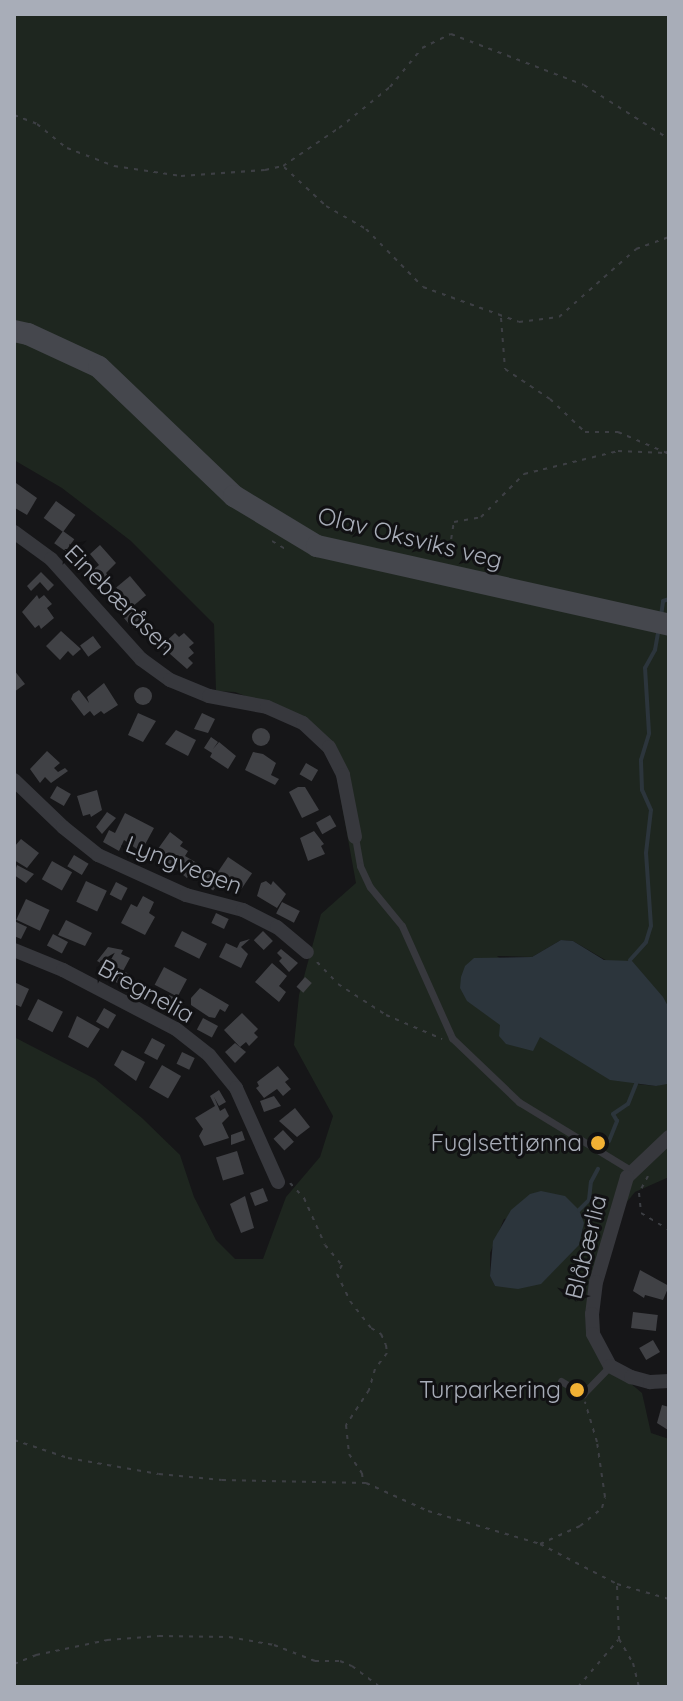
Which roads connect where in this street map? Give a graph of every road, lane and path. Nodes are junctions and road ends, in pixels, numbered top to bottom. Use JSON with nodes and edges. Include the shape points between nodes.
{"nodes":[{"id":1,"x":14,"y":115,"type":"edge"},
{"id":2,"x":669,"y":139,"type":"edge"},
{"id":3,"x":283,"y":166,"type":"junction"},
{"id":4,"x":669,"y":237,"type":"edge"},
{"id":5,"x":501,"y":316,"type":"junction"},
{"id":6,"x":14,"y":331,"type":"edge"},
{"id":7,"x":668,"y":452,"type":"edge"},
{"id":8,"x":14,"y":532,"type":"edge"},
{"id":9,"x":267,"y":537,"type":"dead end"},
{"id":10,"x":299,"y":554,"type":"dead end"},
{"id":11,"x":445,"y":576,"type":"junction"},
{"id":12,"x":669,"y":625,"type":"edge"},
{"id":13,"x":14,"y":780,"type":"edge"},
{"id":14,"x":355,"y":837,"type":"joint"},
{"id":15,"x":14,"y":950,"type":"edge"},
{"id":16,"x":307,"y":952,"type":"joint"},
{"id":17,"x":452,"y":1038,"type":"junction"},
{"id":18,"x":669,"y":1137,"type":"edge"},
{"id":19,"x":632,"y":1171,"type":"junction"},
{"id":20,"x":652,"y":1172,"type":"dead end"},
{"id":21,"x":278,"y":1182,"type":"joint"},
{"id":22,"x":669,"y":1230,"type":"edge"},
{"id":23,"x":610,"y":1366,"type":"junction"},
{"id":24,"x":561,"y":1381,"type":"dead end"},
{"id":25,"x":669,"y":1381,"type":"edge"},
{"id":26,"x":583,"y":1394,"type":"junction"},
{"id":27,"x":14,"y":1440,"type":"edge"},
{"id":28,"x":363,"y":1483,"type":"junction"},
{"id":29,"x":540,"y":1544,"type":"junction"},
{"id":30,"x":617,"y":1584,"type":"junction"},
{"id":31,"x":669,"y":1599,"type":"edge"},
{"id":32,"x":619,"y":1639,"type":"junction"},
{"id":33,"x":14,"y":1664,"type":"edge"},
{"id":34,"x":380,"y":1687,"type":"edge"},
{"id":35,"x":578,"y":1687,"type":"edge"},
{"id":36,"x":639,"y":1687,"type":"edge"}],
"edges":[{"from":1,"to":3,"type":"path","via":[[37,124],[67,148],[114,166],[181,176]]},
{"from":2,"to":3,"type":"path","via":[[584,85],[451,34],[422,48],[390,87]]},
{"from":3,"to":5,"type":"path","via":[[326,206],[366,229],[423,287]]},
{"from":4,"to":5,"type":"path","via":[[636,249],[559,317],[519,322]]},
{"from":5,"to":7,"type":"path","via":[[505,369],[550,399],[585,432],[618,432]]},
{"from":6,"to":11,"type":"street","name":"Olav Oksviks veg","via":[[99,367],[234,496],[276,524],[317,546]]},
{"from":7,"to":11,"type":"path","via":[[618,451],[524,474],[481,517],[454,522]]},
{"from":8,"to":14,"type":"street","name":"Einebæråsen","via":[[51,559],[141,659],[170,680],[209,696],[267,707],[303,723],[329,747],[343,775]]},
{"from":9,"to":10,"type":"path"},
{"from":11,"to":12,"type":"street","name":"Olav Oksviks veg"},
{"from":13,"to":16,"type":"street","name":"Lyngvegen","via":[[98,855],[186,895],[243,910],[277,927]]},
{"from":14,"to":17,"type":"lane","via":[[370,887],[402,926]]},
{"from":15,"to":21,"type":"street","name":"Bregnelia","via":[[176,1029],[209,1055],[236,1088]]},
{"from":16,"to":17,"type":"path","via":[[338,984],[386,1015],[436,1039]]},
{"from":17,"to":19,"type":"lane","via":[[519,1102]]},
{"from":18,"to":19,"type":"street","name":"Blåbærlia"},
{"from":19,"to":23,"type":"street","name":"Blåbærlia","via":[[617,1204],[592,1314],[593,1334]]},
{"from":20,"to":22,"type":"path","via":[[638,1203],[641,1213]]},
{"from":21,"to":28,"type":"path","via":[[289,1181],[304,1198],[325,1245],[342,1265],[337,1274],[350,1301],[386,1345],[369,1390],[346,1425],[349,1454]]},
{"from":23,"to":25,"type":"street","via":[[650,1382]]},
{"from":23,"to":26,"type":"lane"},
{"from":24,"to":26,"type":"lane"},
{"from":26,"to":29,"type":"path","via":[[597,1442],[602,1508],[580,1526]]},
{"from":27,"to":28,"type":"path","via":[[68,1458],[159,1474]]},
{"from":28,"to":29,"type":"path","via":[[428,1511]]},
{"from":29,"to":30,"type":"path"},
{"from":30,"to":31,"type":"path"},
{"from":30,"to":32,"type":"path"},
{"from":32,"to":35,"type":"path"},
{"from":32,"to":36,"type":"path"},
{"from":33,"to":34,"type":"path","via":[[107,1640],[229,1637],[274,1645],[315,1661],[340,1661]]}]}
